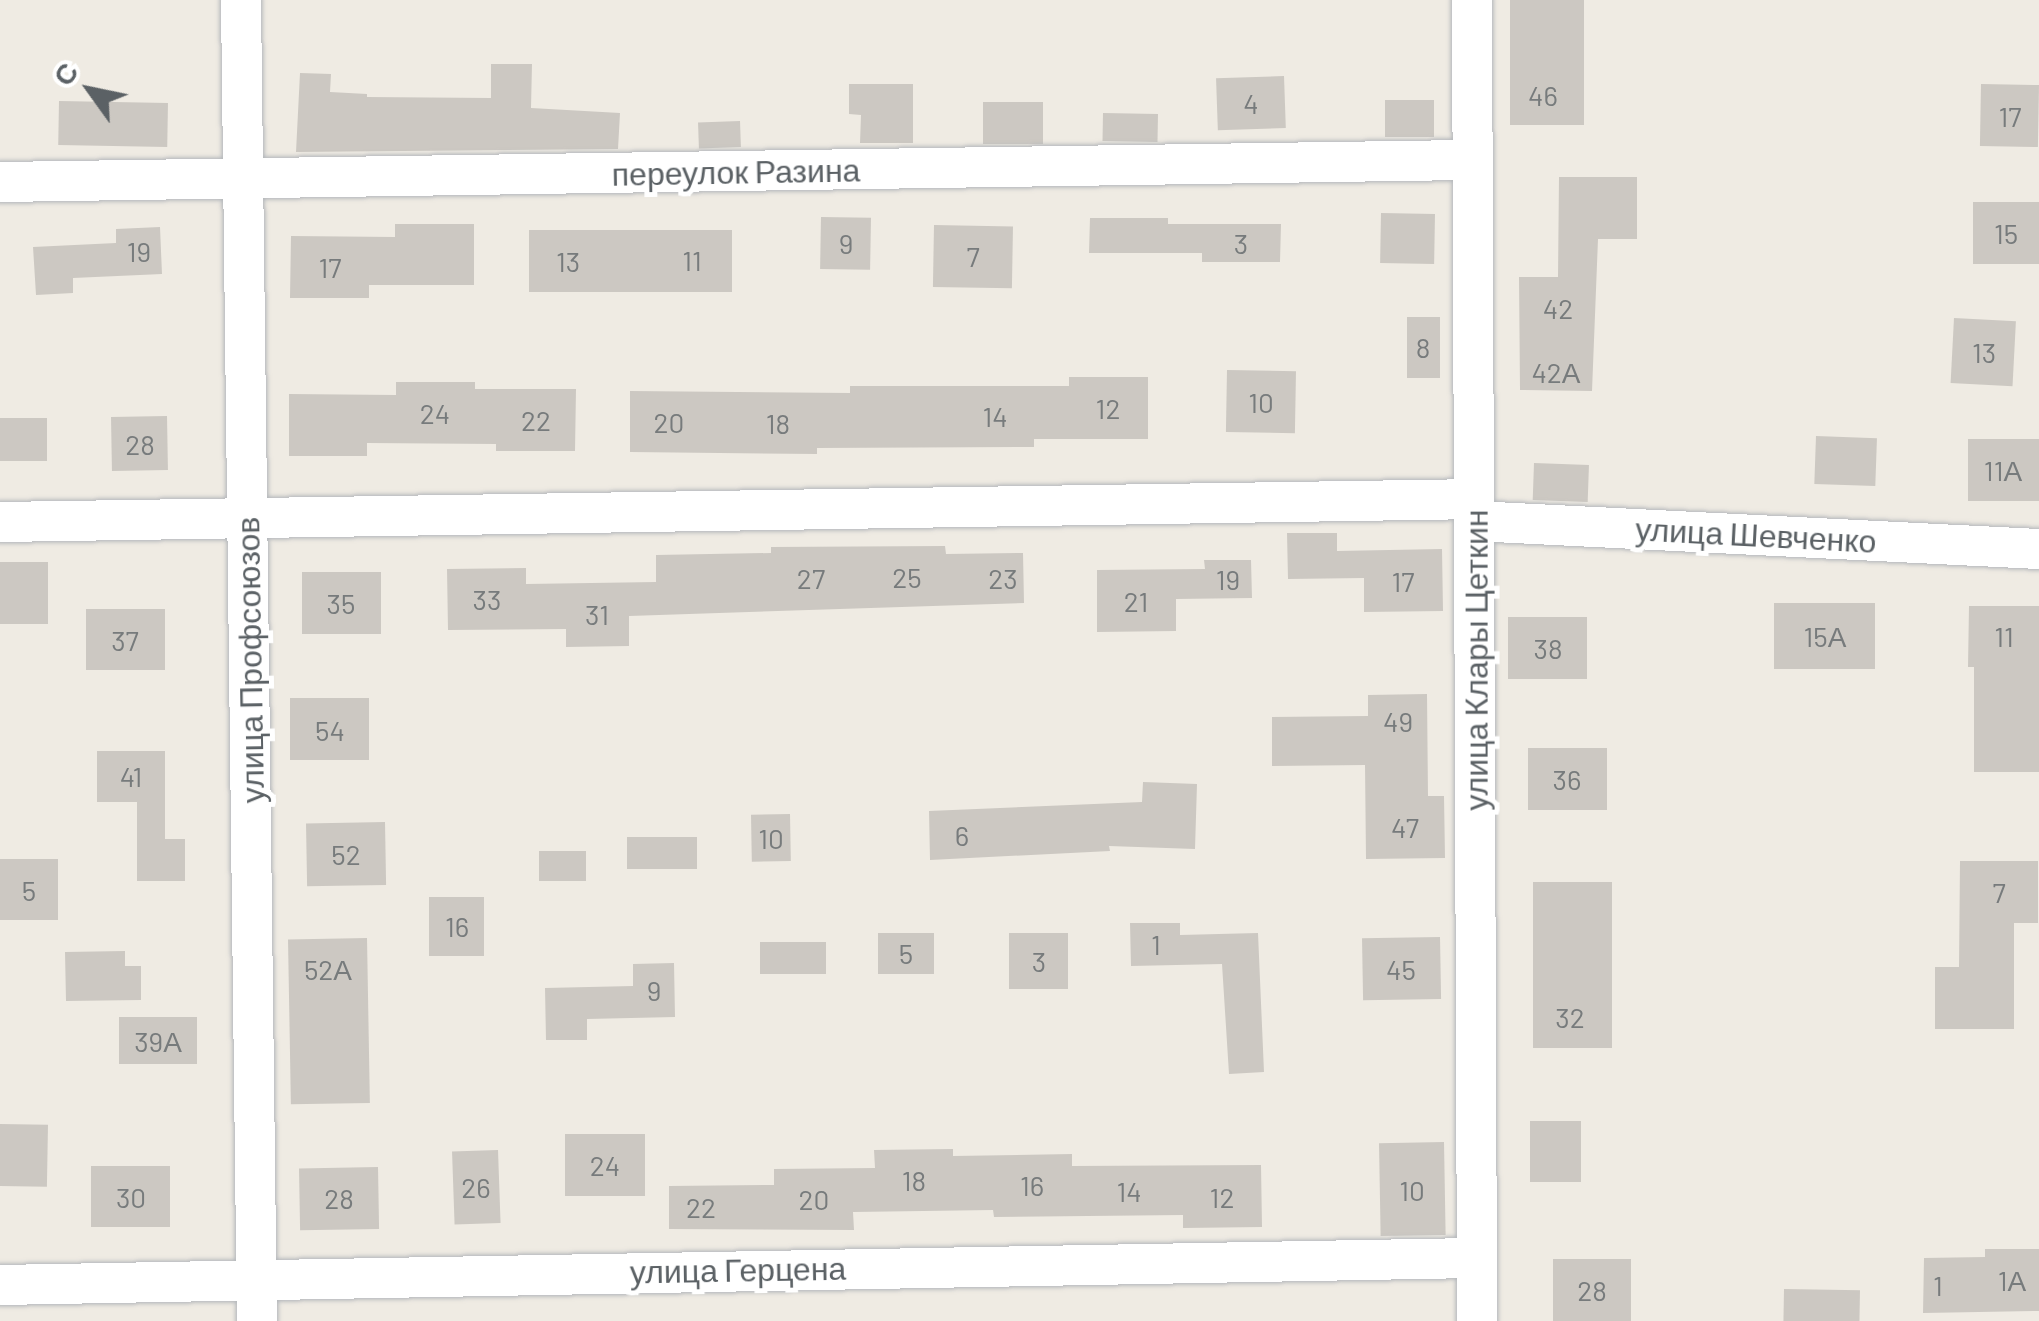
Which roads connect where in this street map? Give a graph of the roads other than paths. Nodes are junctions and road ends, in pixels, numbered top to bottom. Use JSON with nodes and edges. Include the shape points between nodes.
{"nodes":[{"id":1,"x":241,"y":0,"type":"edge"},
{"id":2,"x":1472,"y":0,"type":"edge"},
{"id":3,"x":1472,"y":160,"type":"junction"},
{"id":4,"x":243,"y":178,"type":"junction"},
{"id":5,"x":0,"y":182,"type":"edge"},
{"id":6,"x":1474,"y":510,"type":"junction"},
{"id":7,"x":248,"y":516,"type":"junction"},
{"id":8,"x":0,"y":522,"type":"edge"},
{"id":9,"x":2039,"y":549,"type":"edge"},
{"id":10,"x":1477,"y":1258,"type":"junction"},
{"id":11,"x":257,"y":1278,"type":"junction"},
{"id":12,"x":0,"y":1285,"type":"edge"},
{"id":13,"x":257,"y":1321,"type":"edge"},
{"id":14,"x":1477,"y":1321,"type":"edge"}],
"edges":[{"from":1,"to":4,"type":"street","name":"улица Профсоюзов"},
{"from":2,"to":3,"type":"street","name":"улица Клары Цеткин"},
{"from":3,"to":4,"type":"street","name":"переулок Разина"},
{"from":3,"to":6,"type":"street","name":"улица Клары Цеткин"},
{"from":4,"to":5,"type":"street","name":"переулок Разина"},
{"from":4,"to":7,"type":"street","name":"улица Профсоюзов"},
{"from":6,"to":7,"type":"street","name":"улица Шевченко"},
{"from":6,"to":9,"type":"street","name":"улица Шевченко"},
{"from":6,"to":10,"type":"street","name":"улица Клары Цеткин"},
{"from":7,"to":8,"type":"street","name":"улица Шевченко"},
{"from":7,"to":11,"type":"street","name":"улица Профсоюзов"},
{"from":10,"to":11,"type":"street","name":"улица Герцена"},
{"from":10,"to":14,"type":"street","name":"улица Клары Цеткин"},
{"from":11,"to":12,"type":"street","name":"улица Герцена"},
{"from":11,"to":13,"type":"street","name":"улица Профсоюзов"}]}
